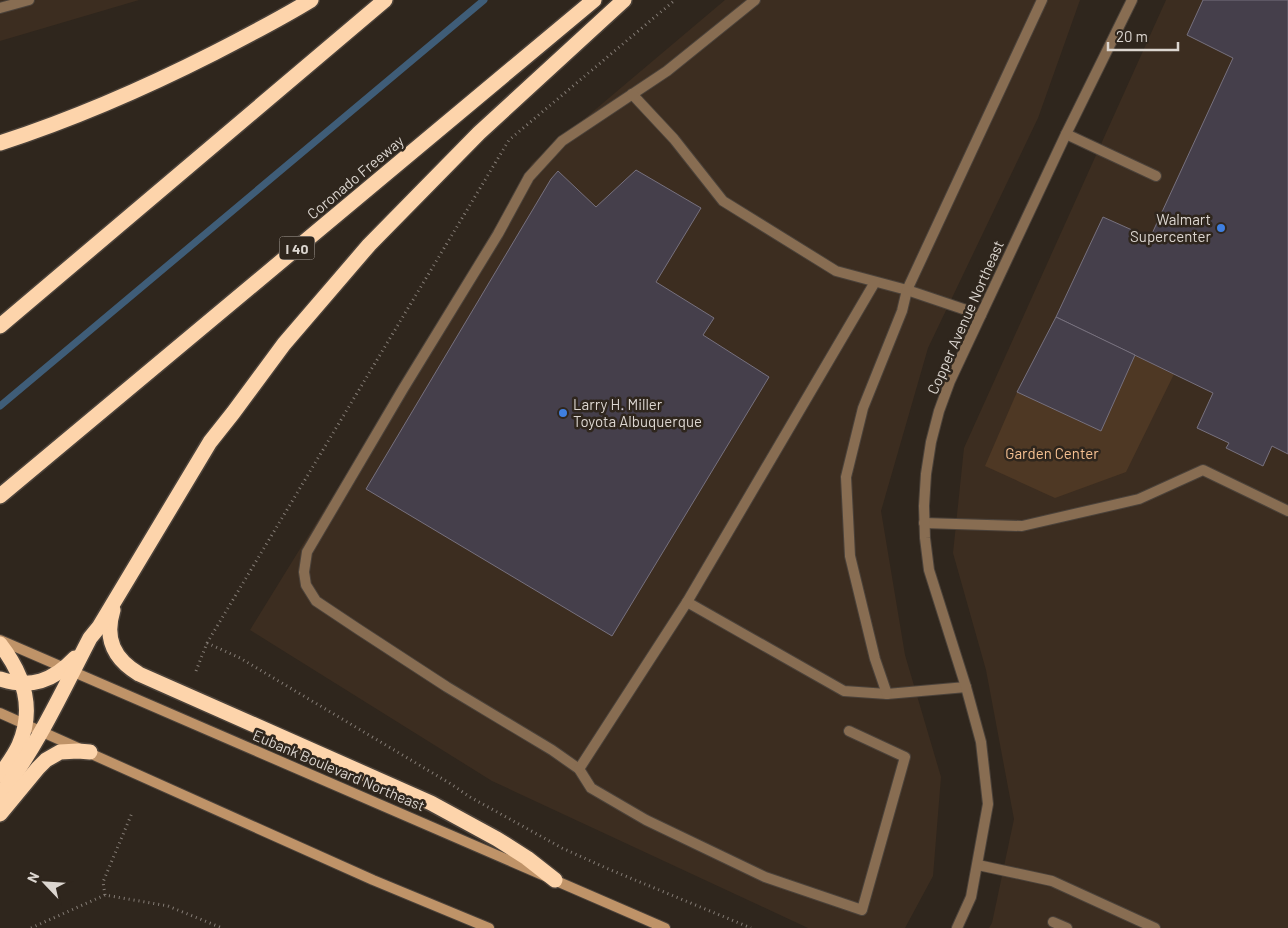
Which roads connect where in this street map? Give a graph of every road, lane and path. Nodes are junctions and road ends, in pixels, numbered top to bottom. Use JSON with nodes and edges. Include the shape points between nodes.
{"nodes":[{"id":1,"x":29,"y":0,"type":"edge"},
{"id":2,"x":311,"y":0,"type":"edge"},
{"id":3,"x":385,"y":0,"type":"edge"},
{"id":4,"x":594,"y":0,"type":"edge"},
{"id":5,"x":624,"y":0,"type":"edge"},
{"id":6,"x":676,"y":0,"type":"edge"},
{"id":7,"x":755,"y":0,"type":"edge"},
{"id":8,"x":1042,"y":0,"type":"edge"},
{"id":9,"x":1132,"y":0,"type":"edge"},
{"id":10,"x":0,"y":8,"type":"edge"},
{"id":11,"x":632,"y":94,"type":"junction"},
{"id":12,"x":1066,"y":134,"type":"junction"},
{"id":13,"x":0,"y":143,"type":"edge"},
{"id":14,"x":1156,"y":176,"type":"dead end"},
{"id":15,"x":875,"y":282,"type":"junction"},
{"id":16,"x":907,"y":290,"type":"junction"},
{"id":17,"x":981,"y":315,"type":"junction"},
{"id":18,"x":0,"y":326,"type":"edge"},
{"id":19,"x":0,"y":496,"type":"edge"},
{"id":20,"x":1288,"y":511,"type":"edge"},
{"id":21,"x":924,"y":523,"type":"junction"},
{"id":22,"x":121,"y":590,"type":"junction"},
{"id":23,"x":687,"y":602,"type":"junction"},
{"id":24,"x":0,"y":640,"type":"edge"},
{"id":25,"x":207,"y":643,"type":"junction"},
{"id":26,"x":0,"y":644,"type":"edge"},
{"id":27,"x":69,"y":670,"type":"junction"},
{"id":28,"x":196,"y":671,"type":"dead end"},
{"id":29,"x":0,"y":679,"type":"edge"},
{"id":30,"x":23,"y":684,"type":"junction"},
{"id":31,"x":966,"y":687,"type":"junction"},
{"id":32,"x":886,"y":694,"type":"junction"},
{"id":33,"x":0,"y":713,"type":"edge"},
{"id":34,"x":25,"y":727,"type":"junction"},
{"id":35,"x":42,"y":731,"type":"junction"},
{"id":36,"x":850,"y":731,"type":"dead end"},
{"id":37,"x":90,"y":752,"type":"junction"},
{"id":38,"x":54,"y":755,"type":"junction"},
{"id":39,"x":579,"y":769,"type":"junction"},
{"id":40,"x":19,"y":770,"type":"junction"},
{"id":41,"x":0,"y":775,"type":"edge"},
{"id":42,"x":0,"y":795,"type":"edge"},
{"id":43,"x":132,"y":813,"type":"dead end"},
{"id":44,"x":0,"y":814,"type":"edge"},
{"id":45,"x":978,"y":865,"type":"junction"},
{"id":46,"x":555,"y":880,"type":"junction"},
{"id":47,"x":105,"y":895,"type":"junction"},
{"id":48,"x":1053,"y":922,"type":"dead end"},
{"id":49,"x":32,"y":928,"type":"edge"},
{"id":50,"x":222,"y":928,"type":"edge"},
{"id":51,"x":489,"y":928,"type":"edge"},
{"id":52,"x":665,"y":928,"type":"edge"},
{"id":53,"x":750,"y":928,"type":"edge"},
{"id":54,"x":957,"y":928,"type":"edge"},
{"id":55,"x":1067,"y":928,"type":"edge"},
{"id":56,"x":1155,"y":928,"type":"edge"}],
"edges":[{"from":1,"to":10,"type":"street"},
{"from":2,"to":13,"type":"highway","via":[[144,87]]},
{"from":3,"to":18,"type":"highway"},
{"from":4,"to":19,"type":"highway","name":"Coronado Freeway","number":"I 40"},
{"from":5,"to":22,"type":"highway","via":[[479,133],[369,245],[284,344],[210,442]]},
{"from":6,"to":25,"type":"path","via":[[509,140]]},
{"from":7,"to":11,"type":"street","via":[[667,71]]},
{"from":8,"to":16,"type":"street"},
{"from":9,"to":12,"type":"street","name":"Copper Avenue Northeast"},
{"from":11,"to":15,"type":"street","via":[[674,139],[724,201],[836,271]]},
{"from":11,"to":39,"type":"street","via":[[562,141],[529,177],[307,552],[304,572],[306,585],[316,601]]},
{"from":12,"to":14,"type":"street"},
{"from":12,"to":17,"type":"street","name":"Copper Avenue Northeast"},
{"from":15,"to":16,"type":"street"},
{"from":15,"to":23,"type":"street"},
{"from":16,"to":17,"type":"street"},
{"from":16,"to":32,"type":"street","via":[[902,311],[863,408],[846,477],[850,556]]},
{"from":17,"to":21,"type":"street","name":"Copper Avenue Northeast","via":[[939,411],[926,474]]},
{"from":20,"to":21,"type":"street","via":[[1203,470],[1139,499],[1022,526]]},
{"from":21,"to":31,"type":"street","name":"Copper Avenue Northeast","via":[[929,570]]},
{"from":22,"to":27,"type":"highway"},
{"from":22,"to":46,"type":"highway","via":[[111,617],[111,641],[114,651],[129,668],[430,803],[497,839]]},
{"from":23,"to":32,"type":"street","via":[[844,691]]},
{"from":23,"to":39,"type":"street"},
{"from":24,"to":27,"type":"main road","name":"Eubank Boulevard Northeast"},
{"from":25,"to":28,"type":"path"},
{"from":25,"to":53,"type":"path","via":[[240,658],[470,797],[562,848]]},
{"from":26,"to":30,"type":"highway","via":[[13,661]]},
{"from":27,"to":30,"type":"highway","via":[[47,680]]},
{"from":27,"to":35,"type":"highway"},
{"from":27,"to":46,"type":"main road","name":"Eubank Boulevard Northeast"},
{"from":29,"to":30,"type":"highway"},
{"from":30,"to":34,"type":"highway","via":[[27,711]]},
{"from":31,"to":32,"type":"street"},
{"from":31,"to":45,"type":"street","name":"Copper Avenue Northeast","via":[[981,742],[988,804]]},
{"from":33,"to":34,"type":"main road"},
{"from":34,"to":35,"type":"main road"},
{"from":34,"to":40,"type":"highway"},
{"from":34,"to":41,"type":"highway"},
{"from":35,"to":37,"type":"main road"},
{"from":35,"to":40,"type":"highway"},
{"from":36,"to":39,"type":"street","via":[[904,757],[862,910],[765,877],[646,820],[591,788]]},
{"from":37,"to":38,"type":"highway","via":[[68,751]]},
{"from":37,"to":51,"type":"main road","via":[[373,880]]},
{"from":38,"to":40,"type":"highway"},
{"from":38,"to":44,"type":"highway","via":[[38,768]]},
{"from":40,"to":42,"type":"highway"},
{"from":43,"to":47,"type":"path","via":[[103,882]]},
{"from":45,"to":54,"type":"street","name":"Copper Avenue Northeast","via":[[971,897]]},
{"from":45,"to":56,"type":"street","via":[[1052,881]]},
{"from":46,"to":52,"type":"main road","name":"Eubank Boulevard Northeast"},
{"from":47,"to":49,"type":"path"},
{"from":47,"to":50,"type":"path","via":[[168,906]]},
{"from":48,"to":55,"type":"street"}]}
